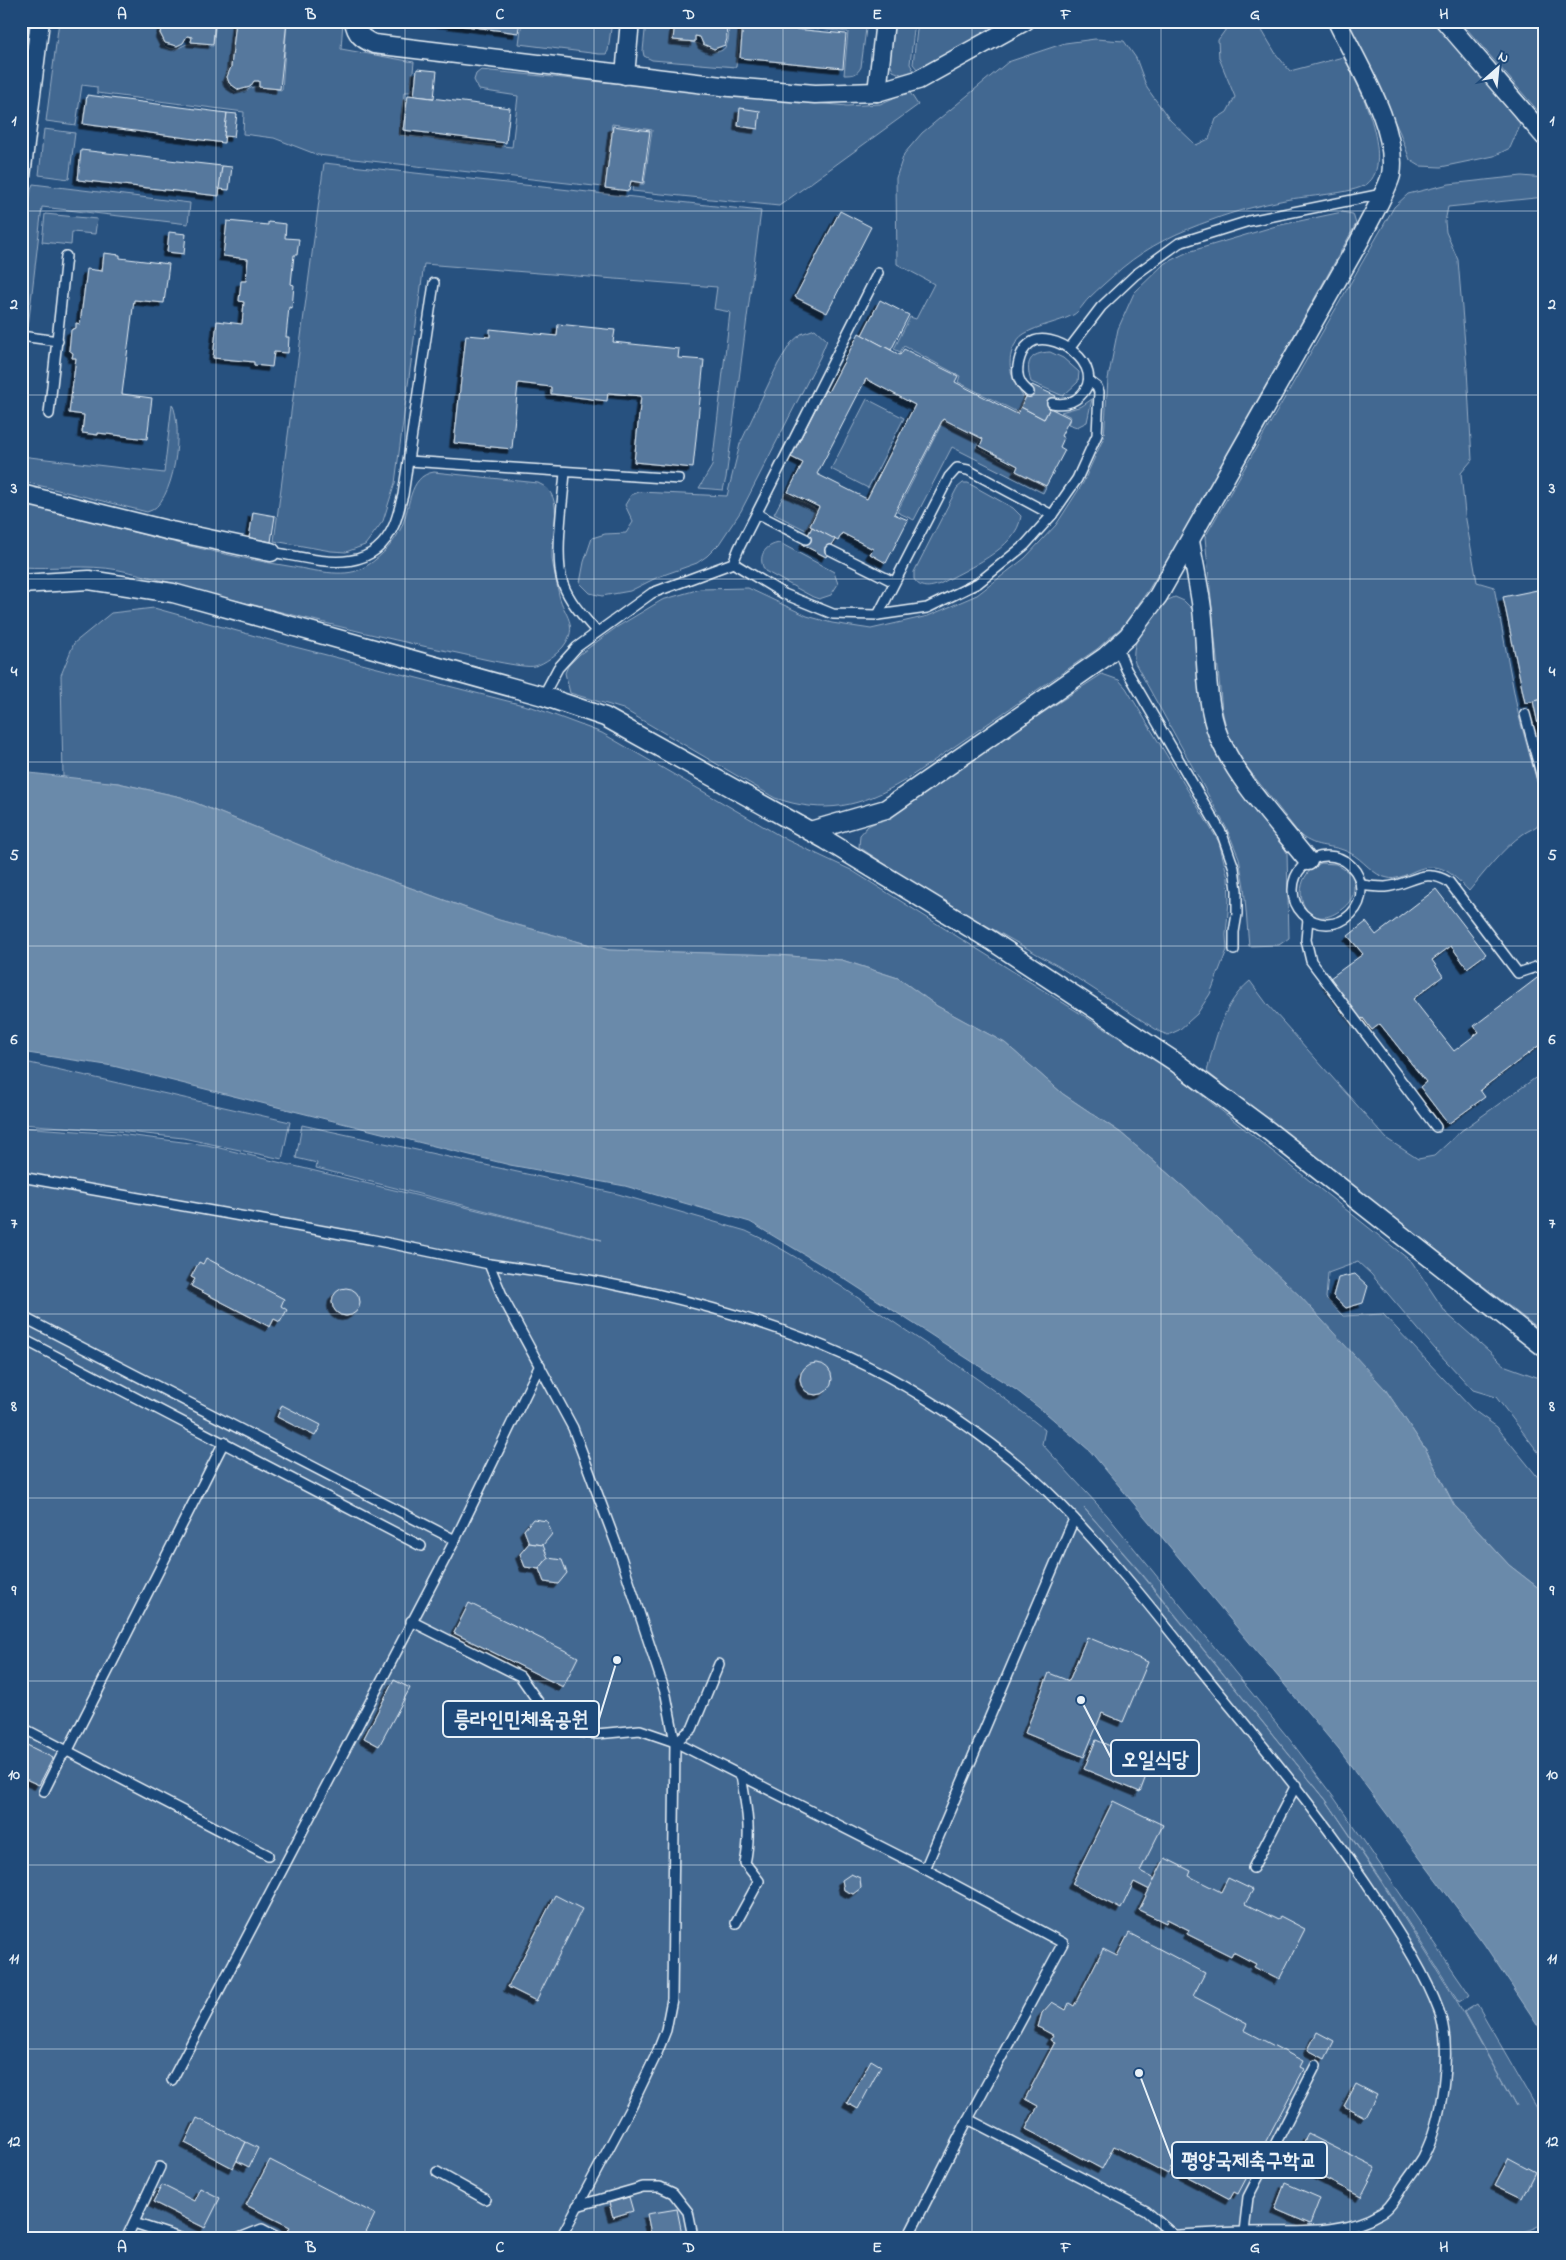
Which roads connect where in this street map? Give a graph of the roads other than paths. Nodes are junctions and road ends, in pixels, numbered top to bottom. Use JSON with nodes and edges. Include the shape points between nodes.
{"nodes":[{"id":1,"x":354,"y":21,"type":"edge"},
{"id":2,"x":630,"y":21,"type":"edge"},
{"id":3,"x":885,"y":21,"type":"edge"},
{"id":4,"x":1025,"y":21,"type":"edge"},
{"id":5,"x":1337,"y":21,"type":"edge"},
{"id":6,"x":1445,"y":21,"type":"edge"},
{"id":7,"x":39,"y":28,"type":"edge"},
{"id":8,"x":21,"y":43,"type":"edge"},
{"id":9,"x":625,"y":74,"type":"junction"},
{"id":10,"x":877,"y":92,"type":"junction"},
{"id":11,"x":1545,"y":137,"type":"edge"},
{"id":12,"x":21,"y":176,"type":"edge"},
{"id":13,"x":1382,"y":194,"type":"junction"},
{"id":14,"x":66,"y":256,"type":"dead end"},
{"id":15,"x":878,"y":273,"type":"dead end"},
{"id":16,"x":434,"y":283,"type":"dead end"},
{"id":17,"x":21,"y":336,"type":"edge"},
{"id":18,"x":58,"y":341,"type":"junction"},
{"id":19,"x":1069,"y":349,"type":"junction"},
{"id":20,"x":1089,"y":381,"type":"junction"},
{"id":21,"x":1029,"y":392,"type":"dead end"},
{"id":22,"x":1052,"y":403,"type":"dead end"},
{"id":23,"x":50,"y":414,"type":"dead end"},
{"id":24,"x":408,"y":461,"type":"junction"},
{"id":25,"x":565,"y":472,"type":"junction"},
{"id":26,"x":679,"y":480,"type":"dead end"},
{"id":27,"x":21,"y":494,"type":"edge"},
{"id":28,"x":757,"y":514,"type":"junction"},
{"id":29,"x":1052,"y":515,"type":"junction"},
{"id":30,"x":806,"y":539,"type":"dead end"},
{"id":31,"x":1190,"y":541,"type":"junction"},
{"id":32,"x":830,"y":550,"type":"dead end"},
{"id":33,"x":271,"y":552,"type":"joint"},
{"id":34,"x":733,"y":563,"type":"junction"},
{"id":35,"x":894,"y":582,"type":"junction"},
{"id":36,"x":21,"y":584,"type":"edge"},
{"id":37,"x":878,"y":615,"type":"junction"},
{"id":38,"x":597,"y":632,"type":"junction"},
{"id":39,"x":1117,"y":646,"type":"junction"},
{"id":40,"x":543,"y":696,"type":"junction"},
{"id":41,"x":1525,"y":714,"type":"dead end"},
{"id":42,"x":1545,"y":789,"type":"edge"},
{"id":43,"x":810,"y":831,"type":"junction"},
{"id":44,"x":1308,"y":862,"type":"junction"},
{"id":45,"x":1361,"y":885,"type":"junction"},
{"id":46,"x":1308,"y":919,"type":"junction"},
{"id":47,"x":1234,"y":950,"type":"dead end"},
{"id":48,"x":1545,"y":964,"type":"edge"},
{"id":49,"x":1436,"y":1127,"type":"dead end"},
{"id":50,"x":21,"y":1177,"type":"edge"},
{"id":51,"x":489,"y":1264,"type":"junction"},
{"id":52,"x":21,"y":1316,"type":"edge"},
{"id":53,"x":21,"y":1338,"type":"edge"},
{"id":54,"x":1545,"y":1348,"type":"edge"},
{"id":55,"x":540,"y":1364,"type":"junction"},
{"id":56,"x":224,"y":1442,"type":"junction"},
{"id":57,"x":1074,"y":1519,"type":"junction"},
{"id":58,"x":455,"y":1540,"type":"junction"},
{"id":59,"x":421,"y":1546,"type":"dead end"},
{"id":60,"x":411,"y":1621,"type":"junction"},
{"id":61,"x":718,"y":1664,"type":"dead end"},
{"id":62,"x":21,"y":1727,"type":"edge"},
{"id":63,"x":675,"y":1742,"type":"junction"},
{"id":64,"x":68,"y":1750,"type":"junction"},
{"id":65,"x":741,"y":1775,"type":"junction"},
{"id":66,"x":1296,"y":1785,"type":"junction"},
{"id":67,"x":44,"y":1791,"type":"dead end"},
{"id":68,"x":268,"y":1855,"type":"dead end"},
{"id":69,"x":1253,"y":1868,"type":"dead end"},
{"id":70,"x":925,"y":1869,"type":"junction"},
{"id":71,"x":736,"y":1923,"type":"dead end"},
{"id":72,"x":1316,"y":2065,"type":"dead end"},
{"id":73,"x":172,"y":2080,"type":"dead end"},
{"id":74,"x":968,"y":2118,"type":"junction"},
{"id":75,"x":160,"y":2167,"type":"dead end"},
{"id":76,"x":437,"y":2172,"type":"dead end"},
{"id":77,"x":485,"y":2199,"type":"dead end"},
{"id":78,"x":578,"y":2206,"type":"junction"},
{"id":79,"x":134,"y":2223,"type":"junction"},
{"id":80,"x":1244,"y":2232,"type":"junction"},
{"id":81,"x":1176,"y":2236,"type":"junction"},
{"id":82,"x":693,"y":2237,"type":"dead end"},
{"id":83,"x":126,"y":2239,"type":"edge"},
{"id":84,"x":183,"y":2239,"type":"edge"},
{"id":85,"x":237,"y":2239,"type":"edge"},
{"id":86,"x":281,"y":2239,"type":"edge"},
{"id":87,"x":560,"y":2239,"type":"edge"},
{"id":88,"x":907,"y":2239,"type":"edge"},
{"id":89,"x":1121,"y":2239,"type":"edge"}],
"edges":[{"from":1,"to":9,"type":"street","via":[[362,39],[374,44]]},
{"from":2,"to":9,"type":"street"},
{"from":3,"to":10,"type":"street"},
{"from":4,"to":10,"type":"street","via":[[918,80]]},
{"from":5,"to":13,"type":"street","via":[[1386,126],[1392,151],[1390,177]]},
{"from":6,"to":11,"type":"street"},
{"from":7,"to":8,"type":"street"},
{"from":7,"to":12,"type":"street"},
{"from":9,"to":10,"type":"street","via":[[815,94]]},
{"from":13,"to":19,"type":"lane","via":[[1249,221],[1179,243],[1128,281],[1102,307]]},
{"from":13,"to":31,"type":"street","via":[[1361,238]]},
{"from":14,"to":18,"type":"lane"},
{"from":15,"to":28,"type":"lane"},
{"from":16,"to":24,"type":"lane"},
{"from":17,"to":18,"type":"lane"},
{"from":18,"to":23,"type":"lane"},
{"from":19,"to":20,"type":"lane","via":[[1087,367]]},
{"from":19,"to":21,"type":"lane","via":[[1047,340],[1028,344],[1018,362],[1018,373],[1020,383]]},
{"from":20,"to":22,"type":"lane","via":[[1081,395],[1072,402],[1063,405]]},
{"from":20,"to":29,"type":"lane","via":[[1099,392],[1097,435],[1077,479]]},
{"from":24,"to":25,"type":"lane"},
{"from":24,"to":33,"type":"lane","via":[[403,495],[393,526],[384,542],[373,552],[358,561],[329,562]]},
{"from":25,"to":26,"type":"lane"},
{"from":25,"to":38,"type":"lane","via":[[560,554],[563,583],[574,605]]},
{"from":27,"to":33,"type":"street"},
{"from":28,"to":30,"type":"lane"},
{"from":28,"to":34,"type":"lane"},
{"from":29,"to":35,"type":"lane","via":[[968,470],[957,468],[949,477]]},
{"from":29,"to":37,"type":"lane","via":[[1025,545],[978,583],[927,608]]},
{"from":31,"to":39,"type":"street","via":[[1158,596]]},
{"from":31,"to":44,"type":"street","via":[[1202,609],[1212,714],[1218,736],[1245,781]]},
{"from":32,"to":35,"type":"lane"},
{"from":34,"to":37,"type":"lane","via":[[784,594],[833,614]]},
{"from":34,"to":38,"type":"lane","via":[[652,593]]},
{"from":35,"to":37,"type":"lane"},
{"from":36,"to":40,"type":"street","via":[[89,580],[173,593]]},
{"from":38,"to":40,"type":"lane","via":[[577,647],[558,668]]},
{"from":39,"to":43,"type":"street","via":[[886,809]]},
{"from":39,"to":47,"type":"lane","via":[[1126,668],[1222,834],[1234,868],[1237,890]]},
{"from":40,"to":43,"type":"street","via":[[605,717]]},
{"from":41,"to":42,"type":"lane"},
{"from":43,"to":54,"type":"street","via":[[992,941],[1174,1061],[1270,1132]]},
{"from":44,"to":45,"type":"lane","via":[[1326,856],[1345,861]]},
{"from":44,"to":46,"type":"lane","via":[[1295,876],[1292,886],[1295,905]]},
{"from":45,"to":46,"type":"lane","via":[[1358,904],[1345,919],[1327,925]]},
{"from":45,"to":48,"type":"lane","via":[[1385,887],[1421,875],[1438,875],[1449,882],[1518,973]]},
{"from":46,"to":49,"type":"lane","via":[[1306,940],[1311,961]]},
{"from":50,"to":51,"type":"lane"},
{"from":51,"to":55,"type":"lane","via":[[504,1300]]},
{"from":51,"to":57,"type":"lane","via":[[697,1304],[776,1328],[859,1360],[924,1397],[1002,1453],[1054,1497]]},
{"from":52,"to":58,"type":"lane"},
{"from":53,"to":56,"type":"lane"},
{"from":55,"to":58,"type":"lane"},
{"from":55,"to":63,"type":"lane","via":[[573,1428],[621,1557],[666,1695]]},
{"from":56,"to":59,"type":"lane"},
{"from":56,"to":64,"type":"lane"},
{"from":57,"to":66,"type":"lane"},
{"from":57,"to":70,"type":"lane"},
{"from":58,"to":60,"type":"lane"},
{"from":60,"to":63,"type":"lane","via":[[520,1676],[546,1713],[580,1732],[597,1734],[640,1730]]},
{"from":60,"to":73,"type":"lane"},
{"from":61,"to":63,"type":"lane","via":[[692,1729]]},
{"from":62,"to":64,"type":"lane"},
{"from":63,"to":65,"type":"lane"},
{"from":63,"to":78,"type":"lane","via":[[672,1999],[666,2030],[632,2105]]},
{"from":64,"to":67,"type":"lane","via":[[61,1757]]},
{"from":64,"to":68,"type":"lane"},
{"from":65,"to":70,"type":"lane"},
{"from":65,"to":71,"type":"lane","via":[[749,1817],[745,1863],[759,1881]]},
{"from":66,"to":69,"type":"lane"},
{"from":66,"to":80,"type":"lane","via":[[1350,1858],[1411,1952],[1440,2014],[1446,2059],[1440,2111],[1424,2155],[1386,2211],[1355,2225],[1316,2232]]},
{"from":70,"to":74,"type":"lane","via":[[1063,1944]]},
{"from":72,"to":80,"type":"lane","via":[[1248,2197]]},
{"from":74,"to":81,"type":"lane","via":[[1146,2211]]},
{"from":74,"to":88,"type":"lane"},
{"from":75,"to":79,"type":"lane"},
{"from":76,"to":77,"type":"lane"},
{"from":78,"to":82,"type":"lane","via":[[643,2187],[660,2188],[673,2193],[688,2212]]},
{"from":78,"to":87,"type":"lane"},
{"from":79,"to":83,"type":"lane"},
{"from":79,"to":84,"type":"lane"},
{"from":80,"to":81,"type":"lane"},
{"from":81,"to":89,"type":"lane"},
{"from":85,"to":86,"type":"lane","via":[[262,2229]]}]}
